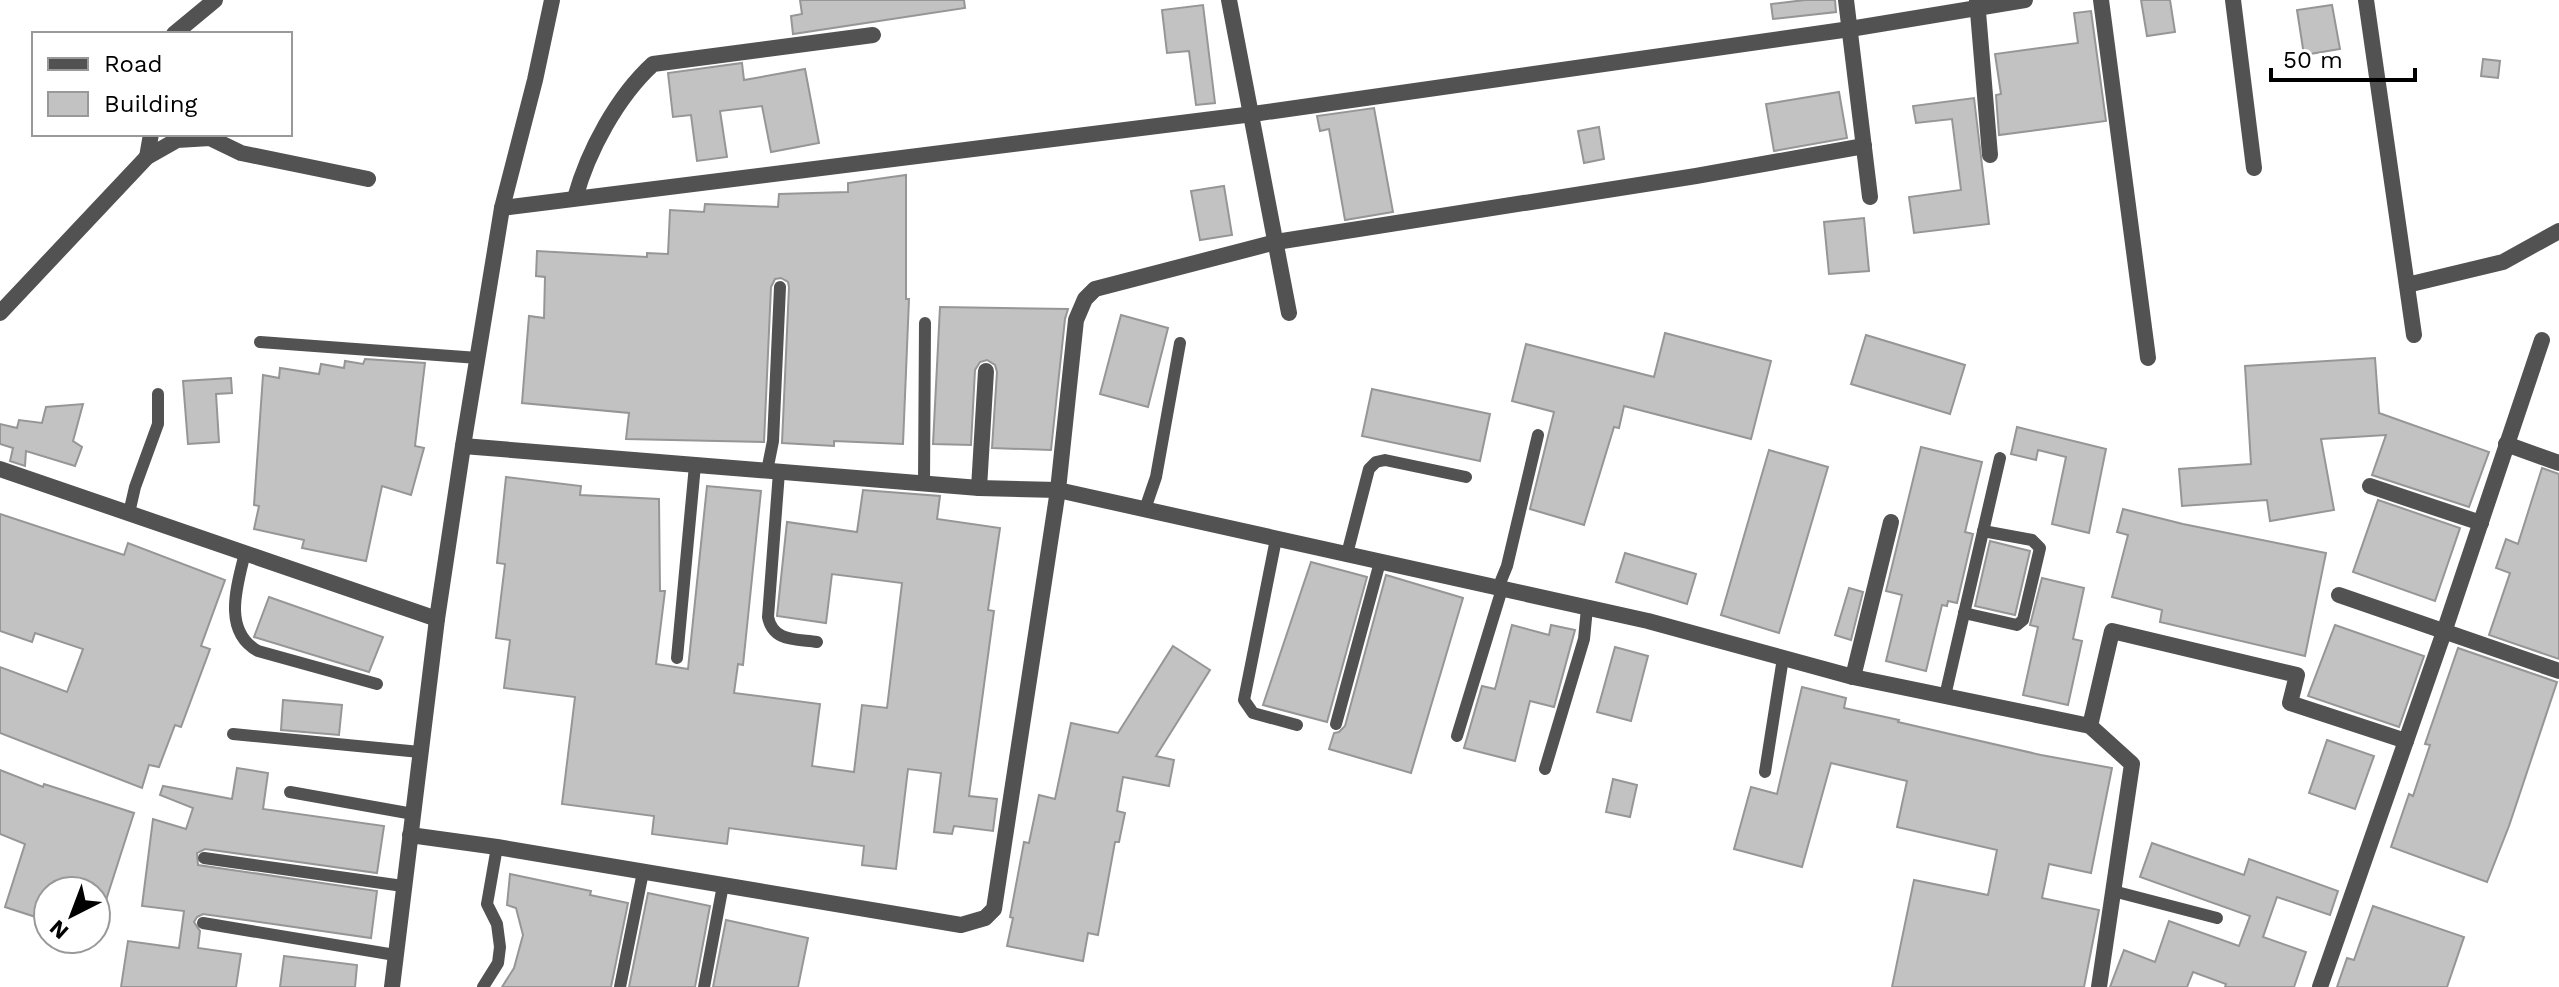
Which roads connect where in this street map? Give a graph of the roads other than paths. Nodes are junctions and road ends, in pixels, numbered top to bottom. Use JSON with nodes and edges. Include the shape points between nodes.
{"nodes":[{"id":1,"x":215,"y":0,"type":"edge"},
{"id":2,"x":552,"y":0,"type":"edge"},
{"id":3,"x":1229,"y":0,"type":"edge"},
{"id":4,"x":1846,"y":0,"type":"edge"},
{"id":5,"x":2025,"y":0,"type":"edge"},
{"id":6,"x":2101,"y":0,"type":"edge"},
{"id":7,"x":2233,"y":0,"type":"edge"},
{"id":8,"x":2366,"y":0,"type":"edge"},
{"id":9,"x":1977,"y":4,"type":"edge"},
{"id":10,"x":1850,"y":29,"type":"junction"},
{"id":11,"x":176,"y":32,"type":"edge"},
{"id":12,"x":873,"y":35,"type":"dead end"},
{"id":13,"x":1253,"y":114,"type":"junction"},
{"id":14,"x":151,"y":136,"type":"edge"},
{"id":15,"x":1864,"y":146,"type":"junction"},
{"id":16,"x":1990,"y":155,"type":"dead end"},
{"id":17,"x":147,"y":157,"type":"junction"},
{"id":18,"x":2254,"y":168,"type":"dead end"},
{"id":19,"x":368,"y":179,"type":"dead end"},
{"id":20,"x":1870,"y":197,"type":"dead end"},
{"id":21,"x":575,"y":198,"type":"junction"},
{"id":22,"x":502,"y":208,"type":"junction"},
{"id":23,"x":2559,"y":231,"type":"edge"},
{"id":24,"x":1276,"y":242,"type":"junction"},
{"id":25,"x":2407,"y":285,"type":"junction"},
{"id":26,"x":780,"y":287,"type":"dead end"},
{"id":27,"x":0,"y":313,"type":"edge"},
{"id":28,"x":1289,"y":313,"type":"dead end"},
{"id":29,"x":925,"y":323,"type":"dead end"},
{"id":30,"x":2414,"y":335,"type":"dead end"},
{"id":31,"x":2542,"y":340,"type":"dead end"},
{"id":32,"x":260,"y":342,"type":"dead end"},
{"id":33,"x":1180,"y":343,"type":"dead end"},
{"id":34,"x":478,"y":358,"type":"junction"},
{"id":35,"x":2148,"y":358,"type":"dead end"},
{"id":36,"x":986,"y":371,"type":"dead end"},
{"id":37,"x":158,"y":394,"type":"dead end"},
{"id":38,"x":1538,"y":435,"type":"dead end"},
{"id":39,"x":2506,"y":444,"type":"junction"},
{"id":40,"x":463,"y":446,"type":"junction"},
{"id":41,"x":2000,"y":458,"type":"dead end"},
{"id":42,"x":2559,"y":463,"type":"edge"},
{"id":43,"x":695,"y":465,"type":"junction"},
{"id":44,"x":0,"y":469,"type":"edge"},
{"id":45,"x":773,"y":471,"type":"junction"},
{"id":46,"x":1466,"y":477,"type":"dead end"},
{"id":47,"x":924,"y":483,"type":"junction"},
{"id":48,"x":2370,"y":486,"type":"dead end"},
{"id":49,"x":979,"y":488,"type":"junction"},
{"id":50,"x":1058,"y":490,"type":"junction"},
{"id":51,"x":1145,"y":509,"type":"junction"},
{"id":52,"x":129,"y":513,"type":"junction"},
{"id":53,"x":1891,"y":522,"type":"dead end"},
{"id":54,"x":2481,"y":523,"type":"junction"},
{"id":55,"x":1983,"y":531,"type":"junction"},
{"id":56,"x":1276,"y":539,"type":"junction"},
{"id":57,"x":245,"y":553,"type":"junction"},
{"id":58,"x":1347,"y":554,"type":"junction"},
{"id":59,"x":1380,"y":562,"type":"junction"},
{"id":60,"x":1500,"y":588,"type":"junction"},
{"id":61,"x":2339,"y":595,"type":"dead end"},
{"id":62,"x":1587,"y":608,"type":"junction"},
{"id":63,"x":1964,"y":613,"type":"junction"},
{"id":64,"x":437,"y":619,"type":"junction"},
{"id":65,"x":2444,"y":632,"type":"junction"},
{"id":66,"x":817,"y":642,"type":"dead end"},
{"id":67,"x":677,"y":658,"type":"dead end"},
{"id":68,"x":1783,"y":658,"type":"junction"},
{"id":69,"x":2559,"y":671,"type":"edge"},
{"id":70,"x":1853,"y":677,"type":"junction"},
{"id":71,"x":377,"y":684,"type":"dead end"},
{"id":72,"x":1945,"y":696,"type":"junction"},
{"id":73,"x":1336,"y":724,"type":"dead end"},
{"id":74,"x":1297,"y":725,"type":"dead end"},
{"id":75,"x":2090,"y":726,"type":"junction"},
{"id":76,"x":233,"y":734,"type":"dead end"},
{"id":77,"x":1457,"y":736,"type":"dead end"},
{"id":78,"x":2406,"y":741,"type":"junction"},
{"id":79,"x":420,"y":752,"type":"junction"},
{"id":80,"x":1545,"y":769,"type":"dead end"},
{"id":81,"x":1765,"y":772,"type":"dead end"},
{"id":82,"x":290,"y":792,"type":"dead end"},
{"id":83,"x":413,"y":814,"type":"junction"},
{"id":84,"x":410,"y":835,"type":"junction"},
{"id":85,"x":497,"y":847,"type":"junction"},
{"id":86,"x":204,"y":858,"type":"dead end"},
{"id":87,"x":643,"y":872,"type":"junction"},
{"id":88,"x":723,"y":885,"type":"junction"},
{"id":89,"x":403,"y":886,"type":"junction"},
{"id":90,"x":2113,"y":891,"type":"junction"},
{"id":91,"x":2217,"y":918,"type":"dead end"},
{"id":92,"x":203,"y":923,"type":"dead end"},
{"id":93,"x":395,"y":955,"type":"junction"},
{"id":94,"x":392,"y":987,"type":"edge"},
{"id":95,"x":483,"y":987,"type":"edge"},
{"id":96,"x":620,"y":987,"type":"edge"},
{"id":97,"x":704,"y":987,"type":"edge"},
{"id":98,"x":2099,"y":987,"type":"edge"},
{"id":99,"x":2320,"y":987,"type":"edge"}],
"edges":[{"from":1,"to":11,"type":"street"},
{"from":2,"to":22,"type":"street"},
{"from":3,"to":13,"type":"street"},
{"from":4,"to":10,"type":"street"},
{"from":5,"to":9,"type":"street"},
{"from":6,"to":35,"type":"street"},
{"from":7,"to":18,"type":"street"},
{"from":8,"to":25,"type":"street"},
{"from":9,"to":10,"type":"street"},
{"from":9,"to":16,"type":"street"},
{"from":10,"to":13,"type":"street"},
{"from":10,"to":15,"type":"street"},
{"from":12,"to":21,"type":"street","via":[[653,64],[605,128],[584,165]]},
{"from":13,"to":21,"type":"street"},
{"from":13,"to":24,"type":"street"},
{"from":14,"to":17,"type":"street"},
{"from":15,"to":20,"type":"street"},
{"from":15,"to":24,"type":"street"},
{"from":17,"to":19,"type":"street","via":[[177,140],[210,138],[241,153]]},
{"from":17,"to":27,"type":"street"},
{"from":21,"to":22,"type":"street"},
{"from":22,"to":34,"type":"street"},
{"from":23,"to":25,"type":"street","via":[[2503,262]]},
{"from":24,"to":28,"type":"street"},
{"from":24,"to":50,"type":"street","via":[[1095,289],[1085,299],[1076,320]]},
{"from":25,"to":30,"type":"street"},
{"from":26,"to":45,"type":"lane"},
{"from":29,"to":47,"type":"lane"},
{"from":31,"to":39,"type":"street"},
{"from":32,"to":34,"type":"lane"},
{"from":33,"to":51,"type":"lane","via":[[1156,477]]},
{"from":34,"to":40,"type":"street"},
{"from":36,"to":49,"type":"street"},
{"from":37,"to":52,"type":"lane","via":[[158,424]]},
{"from":38,"to":60,"type":"lane"},
{"from":39,"to":42,"type":"street"},
{"from":39,"to":54,"type":"street"},
{"from":40,"to":43,"type":"street"},
{"from":40,"to":64,"type":"street"},
{"from":41,"to":55,"type":"lane"},
{"from":43,"to":45,"type":"street"},
{"from":43,"to":67,"type":"lane"},
{"from":44,"to":52,"type":"street"},
{"from":45,"to":47,"type":"street"},
{"from":45,"to":66,"type":"lane","via":[[770,627],[782,638]]},
{"from":46,"to":58,"type":"lane","via":[[1376,462],[1369,469]]},
{"from":47,"to":49,"type":"street"},
{"from":48,"to":54,"type":"street"},
{"from":49,"to":50,"type":"street"},
{"from":50,"to":51,"type":"street"},
{"from":50,"to":88,"type":"street","via":[[994,909],[985,918],[961,925]]},
{"from":51,"to":56,"type":"street"},
{"from":52,"to":57,"type":"street"},
{"from":53,"to":70,"type":"street"},
{"from":54,"to":65,"type":"street"},
{"from":55,"to":63,"type":"lane"},
{"from":55,"to":63,"type":"lane","via":[[2032,540],[2040,548],[2023,620],[2017,625]]},
{"from":56,"to":58,"type":"street"},
{"from":56,"to":74,"type":"lane","via":[[1244,700],[1253,713]]},
{"from":57,"to":64,"type":"street"},
{"from":57,"to":71,"type":"lane","via":[[235,602],[240,636],[247,645]]},
{"from":58,"to":59,"type":"street"},
{"from":59,"to":60,"type":"street"},
{"from":59,"to":73,"type":"lane"},
{"from":60,"to":62,"type":"street"},
{"from":60,"to":77,"type":"lane"},
{"from":61,"to":65,"type":"street"},
{"from":62,"to":68,"type":"street"},
{"from":62,"to":80,"type":"lane","via":[[1584,639]]},
{"from":63,"to":72,"type":"lane"},
{"from":64,"to":79,"type":"street"},
{"from":65,"to":69,"type":"street"},
{"from":65,"to":78,"type":"street"},
{"from":68,"to":70,"type":"street"},
{"from":68,"to":81,"type":"lane"},
{"from":70,"to":72,"type":"street"},
{"from":72,"to":75,"type":"street"},
{"from":75,"to":78,"type":"street","via":[[2112,631],[2297,675],[2290,703]]},
{"from":75,"to":90,"type":"street","via":[[2132,764]]},
{"from":76,"to":79,"type":"lane"},
{"from":78,"to":99,"type":"street"},
{"from":79,"to":83,"type":"street"},
{"from":82,"to":83,"type":"lane"},
{"from":83,"to":84,"type":"street"},
{"from":84,"to":85,"type":"street"},
{"from":84,"to":89,"type":"street"},
{"from":85,"to":87,"type":"street"},
{"from":85,"to":95,"type":"lane","via":[[487,904],[500,947],[498,963]]},
{"from":86,"to":89,"type":"lane"},
{"from":87,"to":88,"type":"street"},
{"from":87,"to":96,"type":"lane"},
{"from":88,"to":97,"type":"lane"},
{"from":89,"to":93,"type":"street"},
{"from":90,"to":91,"type":"lane"},
{"from":90,"to":98,"type":"street"},
{"from":92,"to":93,"type":"lane"},
{"from":93,"to":94,"type":"street"}]}
